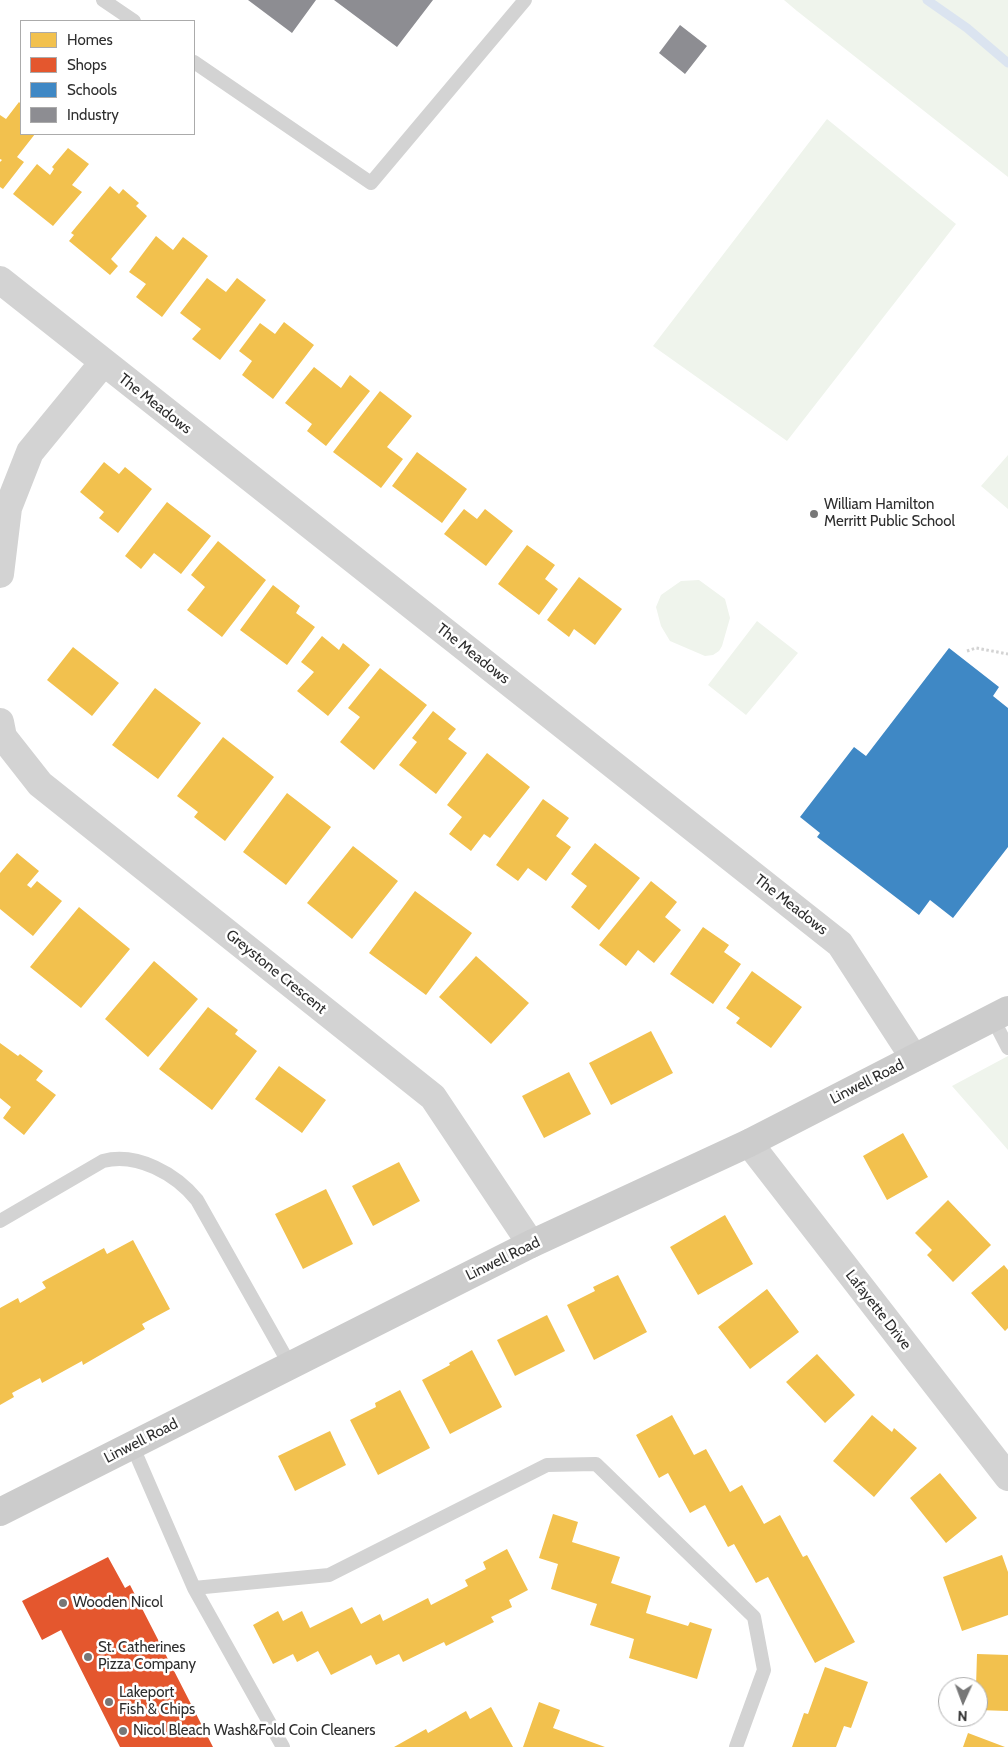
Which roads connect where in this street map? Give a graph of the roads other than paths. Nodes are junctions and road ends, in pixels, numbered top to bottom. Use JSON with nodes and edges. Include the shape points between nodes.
{"nodes":[{"id":1,"x":102,"y":0,"type":"edge"},
{"id":2,"x":525,"y":0,"type":"edge"},
{"id":3,"x":132,"y":20,"type":"edge"},
{"id":4,"x":195,"y":63,"type":"edge"},
{"id":5,"x":0,"y":280,"type":"edge"},
{"id":6,"x":103,"y":363,"type":"junction"},
{"id":7,"x":0,"y":574,"type":"edge"},
{"id":8,"x":0,"y":722,"type":"edge"},
{"id":9,"x":1000,"y":1014,"type":"edge"},
{"id":10,"x":1008,"y":1048,"type":"edge"},
{"id":11,"x":914,"y":1058,"type":"junction"},
{"id":12,"x":749,"y":1143,"type":"junction"},
{"id":13,"x":0,"y":1221,"type":"edge"},
{"id":14,"x":531,"y":1244,"type":"junction"},
{"id":15,"x":290,"y":1365,"type":"junction"},
{"id":16,"x":132,"y":1445,"type":"junction"},
{"id":17,"x":1008,"y":1477,"type":"edge"},
{"id":18,"x":0,"y":1512,"type":"edge"},
{"id":19,"x":194,"y":1588,"type":"junction"},
{"id":20,"x":284,"y":1747,"type":"edge"},
{"id":21,"x":736,"y":1747,"type":"edge"}],
"edges":[{"from":1,"to":3,"type":"lane"},
{"from":2,"to":4,"type":"lane","via":[[372,183]]},
{"from":5,"to":6,"type":"street","name":"The Meadows"},
{"from":6,"to":7,"type":"street","via":[[30,452],[8,508]]},
{"from":6,"to":11,"type":"street","name":"The Meadows","via":[[840,944]]},
{"from":8,"to":14,"type":"street","name":"Greystone Crescent","via":[[3,737],[40,784],[433,1097]]},
{"from":9,"to":10,"type":"lane"},
{"from":9,"to":11,"type":"main road","name":"Linwell Road"},
{"from":11,"to":12,"type":"main road","name":"Linwell Road"},
{"from":12,"to":14,"type":"main road","name":"Linwell Road"},
{"from":12,"to":17,"type":"street","name":"Lafayette Drive"},
{"from":13,"to":15,"type":"lane","via":[[103,1161],[130,1160],[168,1174],[187,1188],[203,1209]]},
{"from":14,"to":15,"type":"main road","name":"Linwell Road"},
{"from":15,"to":16,"type":"main road","name":"Linwell Road"},
{"from":16,"to":18,"type":"main road","name":"Linwell Road"},
{"from":16,"to":19,"type":"lane"},
{"from":19,"to":20,"type":"lane"},
{"from":19,"to":21,"type":"lane","via":[[329,1575],[547,1465],[596,1464],[754,1617],[764,1670]]}]}
